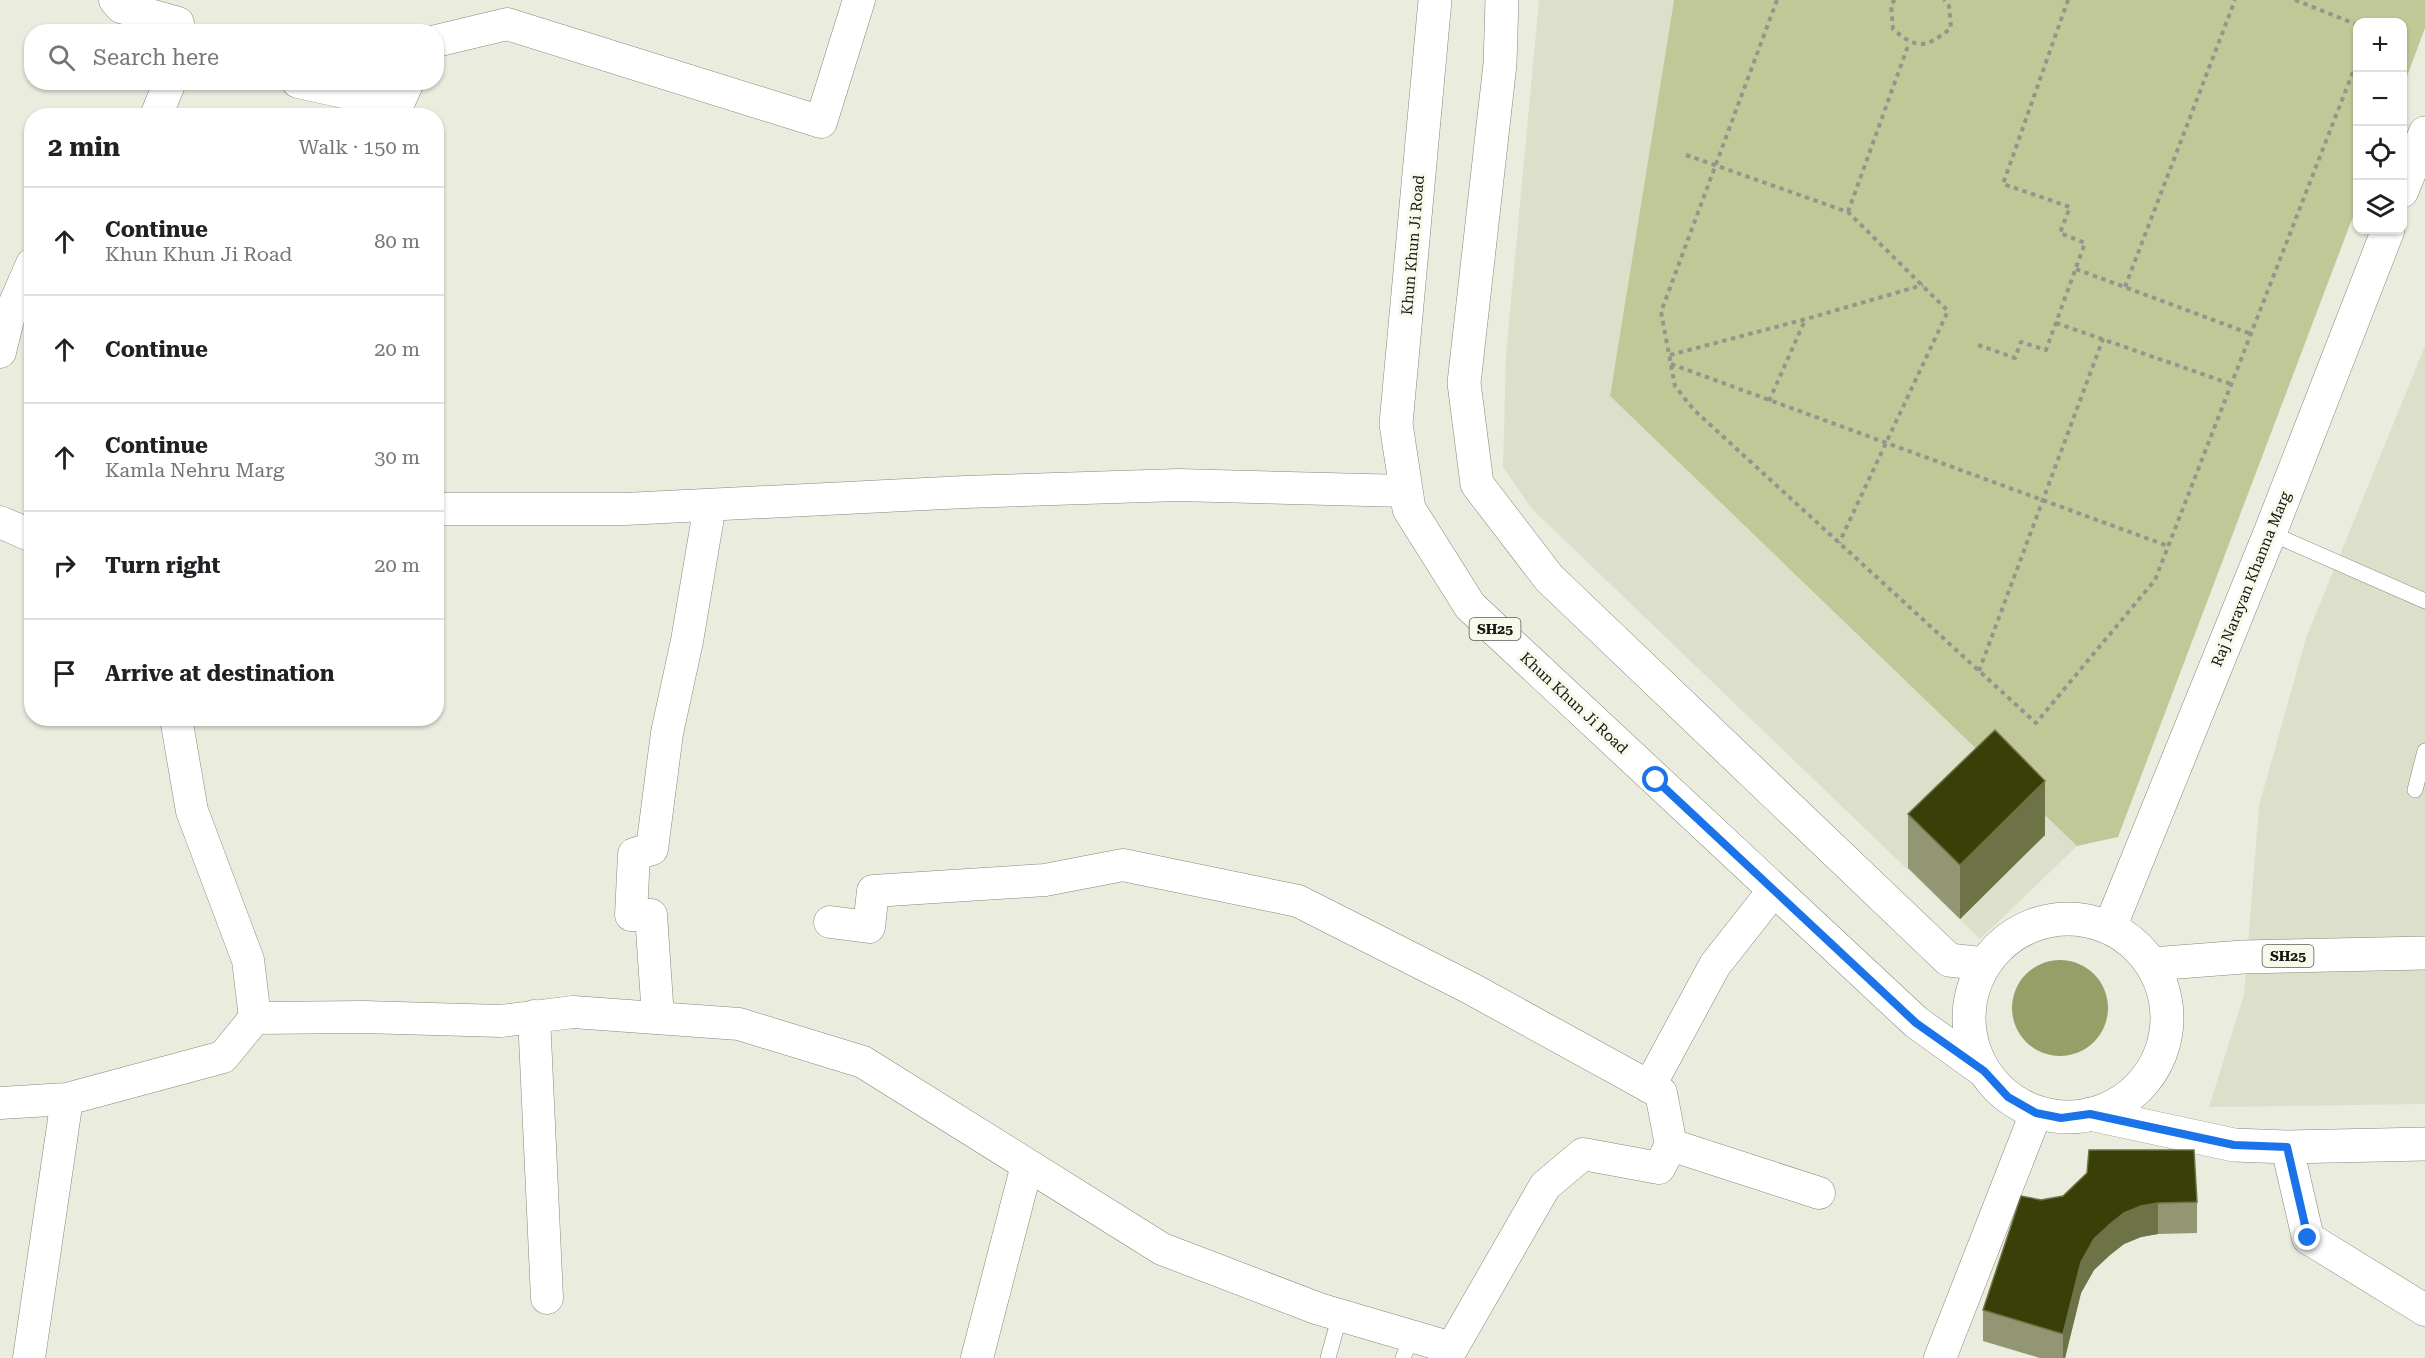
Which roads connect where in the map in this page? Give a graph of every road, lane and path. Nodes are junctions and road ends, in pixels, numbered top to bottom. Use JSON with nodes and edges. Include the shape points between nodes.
{"nodes":[{"id":1,"x":115,"y":0,"type":"edge"},
{"id":2,"x":859,"y":0,"type":"edge"},
{"id":3,"x":1435,"y":0,"type":"edge"},
{"id":4,"x":1502,"y":0,"type":"edge"},
{"id":5,"x":1777,"y":0,"type":"edge"},
{"id":6,"x":1895,"y":0,"type":"edge"},
{"id":7,"x":1944,"y":0,"type":"edge"},
{"id":8,"x":2068,"y":0,"type":"edge"},
{"id":9,"x":2235,"y":0,"type":"edge"},
{"id":10,"x":2295,"y":0,"type":"edge"},
{"id":11,"x":183,"y":18,"type":"edge"},
{"id":12,"x":2353,"y":23,"type":"edge"},
{"id":13,"x":444,"y":38,"type":"edge"},
{"id":14,"x":1909,"y":43,"type":"junction"},
{"id":15,"x":2353,"y":72,"type":"edge"},
{"id":16,"x":167,"y":90,"type":"edge"},
{"id":17,"x":333,"y":90,"type":"edge"},
{"id":18,"x":405,"y":90,"type":"edge"},
{"id":19,"x":159,"y":108,"type":"edge"},
{"id":20,"x":2425,"y":133,"type":"edge"},
{"id":21,"x":1686,"y":155,"type":"dead end"},
{"id":22,"x":1716,"y":165,"type":"junction"},
{"id":23,"x":2407,"y":180,"type":"edge"},
{"id":24,"x":1848,"y":212,"type":"junction"},
{"id":25,"x":2386,"y":234,"type":"edge"},
{"id":26,"x":2076,"y":269,"type":"junction"},
{"id":27,"x":24,"y":282,"type":"edge"},
{"id":28,"x":1923,"y":285,"type":"junction"},
{"id":29,"x":2124,"y":287,"type":"junction"},
{"id":30,"x":1806,"y":319,"type":"junction"},
{"id":31,"x":2056,"y":322,"type":"junction"},
{"id":32,"x":2251,"y":334,"type":"junction"},
{"id":33,"x":2103,"y":339,"type":"junction"},
{"id":34,"x":1978,"y":345,"type":"dead end"},
{"id":35,"x":0,"y":352,"type":"edge"},
{"id":36,"x":1670,"y":355,"type":"junction"},
{"id":37,"x":1671,"y":364,"type":"junction"},
{"id":38,"x":2231,"y":384,"type":"junction"},
{"id":39,"x":1769,"y":400,"type":"junction"},
{"id":40,"x":1883,"y":443,"type":"junction"},
{"id":41,"x":1406,"y":491,"type":"junction"},
{"id":42,"x":2043,"y":501,"type":"junction"},
{"id":43,"x":710,"y":504,"type":"junction"},
{"id":44,"x":444,"y":509,"type":"edge"},
{"id":45,"x":0,"y":522,"type":"edge"},
{"id":46,"x":24,"y":532,"type":"edge"},
{"id":47,"x":2270,"y":533,"type":"junction"},
{"id":48,"x":1839,"y":543,"type":"junction"},
{"id":49,"x":2168,"y":546,"type":"junction"},
{"id":50,"x":2425,"y":601,"type":"edge"},
{"id":51,"x":1979,"y":671,"type":"junction"},
{"id":52,"x":177,"y":726,"type":"edge"},
{"id":53,"x":2425,"y":751,"type":"edge"},
{"id":54,"x":2415,"y":790,"type":"dead end"},
{"id":55,"x":1774,"y":890,"type":"junction"},
{"id":56,"x":830,"y":922,"type":"dead end"},
{"id":57,"x":2110,"y":927,"type":"junction"},
{"id":58,"x":2425,"y":953,"type":"edge"},
{"id":59,"x":2152,"y":963,"type":"junction"},
{"id":60,"x":1984,"y":964,"type":"junction"},
{"id":61,"x":534,"y":1016,"type":"junction"},
{"id":62,"x":658,"y":1017,"type":"junction"},
{"id":63,"x":255,"y":1018,"type":"junction"},
{"id":64,"x":1984,"y":1071,"type":"junction"},
{"id":65,"x":1649,"y":1086,"type":"junction"},
{"id":66,"x":67,"y":1099,"type":"junction"},
{"id":67,"x":0,"y":1103,"type":"edge"},
{"id":68,"x":2036,"y":1113,"type":"junction"},
{"id":69,"x":2090,"y":1114,"type":"junction"},
{"id":70,"x":2425,"y":1144,"type":"edge"},
{"id":71,"x":1671,"y":1145,"type":"junction"},
{"id":72,"x":2287,"y":1147,"type":"junction"},
{"id":73,"x":1027,"y":1165,"type":"junction"},
{"id":74,"x":1819,"y":1193,"type":"dead end"},
{"id":75,"x":547,"y":1298,"type":"dead end"},
{"id":76,"x":2425,"y":1310,"type":"edge"},
{"id":77,"x":1340,"y":1315,"type":"junction"},
{"id":78,"x":1407,"y":1347,"type":"edge"},
{"id":79,"x":29,"y":1358,"type":"edge"},
{"id":80,"x":977,"y":1358,"type":"edge"},
{"id":81,"x":1328,"y":1358,"type":"edge"},
{"id":82,"x":1940,"y":1358,"type":"edge"}],
"edges":[{"from":1,"to":11,"type":"street","via":[[121,8]]},
{"from":2,"to":13,"type":"street","via":[[821,122],[507,24]]},
{"from":3,"to":41,"type":"main road","name":"Khun Khun Ji Road","number":"SH25","via":[[1396,424]]},
{"from":4,"to":60,"type":"main road","via":[[1500,64],[1464,383],[1478,484],[1549,578],[1940,952],[1949,960]]},
{"from":5,"to":22,"type":"path"},
{"from":6,"to":14,"type":"path","via":[[1891,4],[1893,29]]},
{"from":7,"to":14,"type":"path","via":[[1949,6],[1951,28],[1931,44]]},
{"from":8,"to":26,"type":"path","via":[[2003,184],[2070,207],[2060,233],[2085,243]]},
{"from":9,"to":29,"type":"path"},
{"from":10,"to":12,"type":"path"},
{"from":14,"to":24,"type":"path"},
{"from":15,"to":32,"type":"path"},
{"from":16,"to":19,"type":"street"},
{"from":17,"to":18,"type":"street","via":[[398,105]]},
{"from":20,"to":23,"type":"main road"},
{"from":21,"to":22,"type":"path"},
{"from":22,"to":24,"type":"path"},
{"from":22,"to":36,"type":"path","via":[[1661,312]]},
{"from":24,"to":28,"type":"path"},
{"from":25,"to":47,"type":"main road","name":"Raj Narayan Khanna Marg"},
{"from":26,"to":29,"type":"path"},
{"from":26,"to":31,"type":"path"},
{"from":27,"to":35,"type":"street","via":[[8,319]]},
{"from":28,"to":30,"type":"path"},
{"from":28,"to":40,"type":"path","via":[[1948,311]]},
{"from":29,"to":32,"type":"path"},
{"from":30,"to":36,"type":"path"},
{"from":30,"to":39,"type":"path"},
{"from":31,"to":33,"type":"path"},
{"from":31,"to":34,"type":"path","via":[[2046,350],[2021,342],[2015,358]]},
{"from":32,"to":38,"type":"path"},
{"from":33,"to":38,"type":"path"},
{"from":33,"to":42,"type":"path"},
{"from":36,"to":37,"type":"path"},
{"from":37,"to":39,"type":"path"},
{"from":37,"to":48,"type":"path","via":[[1675,386],[1693,410]]},
{"from":38,"to":49,"type":"path"},
{"from":39,"to":40,"type":"path"},
{"from":40,"to":42,"type":"path"},
{"from":40,"to":48,"type":"path"},
{"from":41,"to":43,"type":"street","via":[[1178,485]]},
{"from":41,"to":55,"type":"main road","name":"Khun Khun Ji Road","number":"SH25","via":[[1409,509],[1470,606]]},
{"from":42,"to":49,"type":"path"},
{"from":42,"to":51,"type":"path"},
{"from":43,"to":44,"type":"street","via":[[625,509]]},
{"from":43,"to":62,"type":"street","via":[[667,733],[652,849],[634,854],[631,915],[651,915]]},
{"from":45,"to":46,"type":"street"},
{"from":47,"to":50,"type":"lane"},
{"from":47,"to":57,"type":"main road","name":"Raj Narayan Khanna Marg"},
{"from":48,"to":51,"type":"path"},
{"from":49,"to":51,"type":"path","via":[[2155,580],[2036,723]]},
{"from":52,"to":63,"type":"street","via":[[192,811],[248,960]]},
{"from":53,"to":54,"type":"lane"},
{"from":55,"to":64,"type":"main road","name":"Khun Khun Ji Road","number":"SH25","via":[[1916,1023]]},
{"from":55,"to":65,"type":"street","via":[[1715,965]]},
{"from":56,"to":65,"type":"street","via":[[869,927],[873,891],[1045,880],[1123,865],[1298,901],[1470,988]]},
{"from":57,"to":59,"type":"main road","number":"SH25","via":[[2130,939]]},
{"from":57,"to":60,"type":"main road","number":"SH25","via":[[2088,920],[2055,919],[2013,934]]},
{"from":58,"to":59,"type":"main road","number":"SH25"},
{"from":59,"to":69,"type":"main road","number":"SH25","via":[[2166,998],[2165,1038],[2160,1056],[2149,1076],[2122,1101]]},
{"from":60,"to":64,"type":"main road","number":"SH25","via":[[1970,997],[1970,1036]]},
{"from":61,"to":62,"type":"street","via":[[573,1012]]},
{"from":61,"to":63,"type":"street","via":[[501,1021]]},
{"from":61,"to":75,"type":"street"},
{"from":62,"to":73,"type":"street","via":[[739,1024],[863,1062]]},
{"from":63,"to":66,"type":"street","via":[[223,1057]]},
{"from":64,"to":68,"type":"main road","number":"SH25","via":[[2008,1097]]},
{"from":65,"to":71,"type":"street","via":[[1661,1094]]},
{"from":66,"to":67,"type":"street"},
{"from":66,"to":79,"type":"street"},
{"from":68,"to":69,"type":"main road","number":"SH25","via":[[2061,1118]]},
{"from":68,"to":82,"type":"street"},
{"from":69,"to":72,"type":"main road","number":"SH25","via":[[2234,1145]]},
{"from":70,"to":72,"type":"main road","number":"SH25"},
{"from":71,"to":74,"type":"street"},
{"from":71,"to":78,"type":"street","via":[[1659,1168],[1583,1154],[1545,1186],[1452,1348]]},
{"from":72,"to":76,"type":"street","via":[[2308,1238]]},
{"from":73,"to":77,"type":"street","via":[[1162,1250]]},
{"from":73,"to":80,"type":"street"},
{"from":77,"to":78,"type":"street"},
{"from":77,"to":81,"type":"lane"}]}
